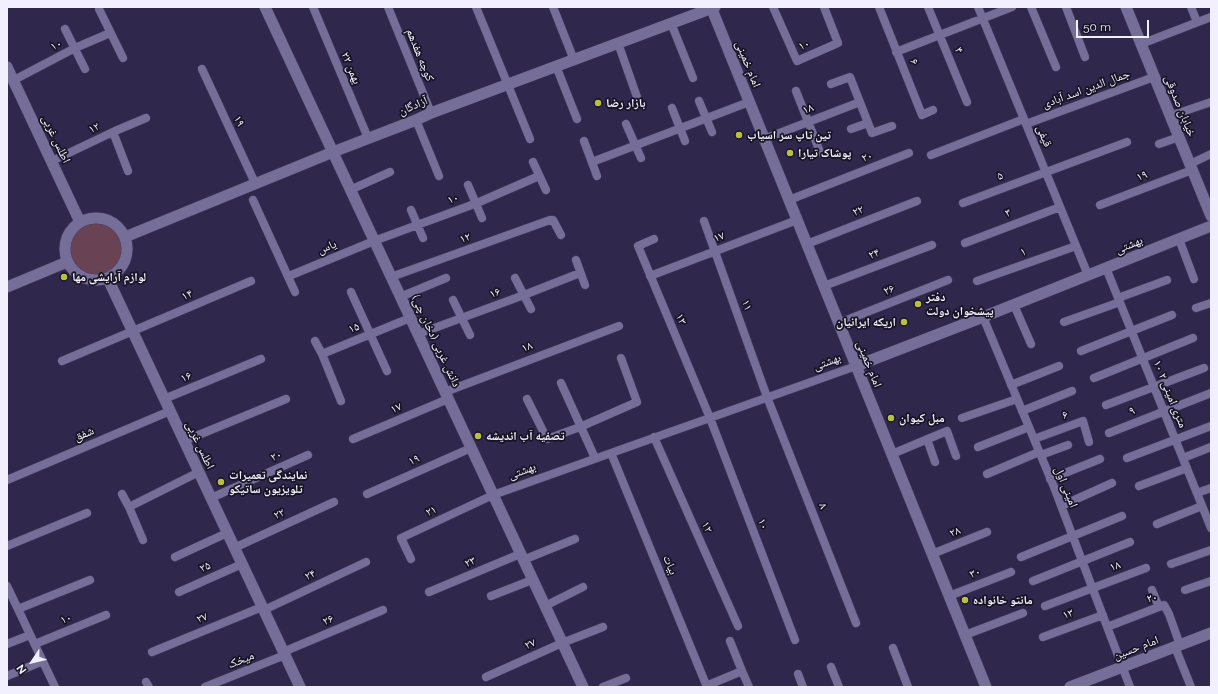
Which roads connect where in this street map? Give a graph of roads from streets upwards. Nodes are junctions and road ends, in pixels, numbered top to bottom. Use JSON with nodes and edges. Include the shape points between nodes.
{"nodes":[{"id":1,"x":265,"y":7,"type":"edge"},
{"id":2,"x":314,"y":7,"type":"edge"},
{"id":3,"x":388,"y":7,"type":"edge"},
{"id":4,"x":476,"y":7,"type":"edge"},
{"id":5,"x":553,"y":7,"type":"edge"},
{"id":6,"x":712,"y":7,"type":"edge"},
{"id":7,"x":773,"y":7,"type":"edge"},
{"id":8,"x":824,"y":7,"type":"edge"},
{"id":9,"x":879,"y":7,"type":"edge"},
{"id":10,"x":928,"y":7,"type":"edge"},
{"id":11,"x":978,"y":7,"type":"edge"},
{"id":12,"x":1012,"y":7,"type":"edge"},
{"id":13,"x":1031,"y":7,"type":"edge"},
{"id":14,"x":1066,"y":7,"type":"edge"},
{"id":15,"x":1126,"y":7,"type":"edge"},
{"id":16,"x":1191,"y":7,"type":"edge"},
{"id":17,"x":99,"y":9,"type":"dead end"},
{"id":18,"x":1211,"y":17,"type":"edge"},
{"id":19,"x":983,"y":18,"type":"junction"},
{"id":20,"x":1197,"y":22,"type":"junction"},
{"id":21,"x":672,"y":23,"type":"junction"},
{"id":22,"x":65,"y":29,"type":"dead end"},
{"id":23,"x":110,"y":33,"type":"junction"},
{"id":24,"x":939,"y":35,"type":"junction"},
{"id":25,"x":618,"y":44,"type":"junction"},
{"id":26,"x":1141,"y":44,"type":"junction"},
{"id":27,"x":75,"y":48,"type":"junction"},
{"id":28,"x":896,"y":52,"type":"junction"},
{"id":29,"x":1085,"y":57,"type":"dead end"},
{"id":30,"x":123,"y":58,"type":"dead end"},
{"id":31,"x":574,"y":60,"type":"junction"},
{"id":32,"x":556,"y":66,"type":"junction"},
{"id":33,"x":7,"y":67,"type":"edge"},
{"id":34,"x":1056,"y":67,"type":"dead end"},
{"id":35,"x":85,"y":69,"type":"dead end"},
{"id":36,"x":202,"y":69,"type":"dead end"},
{"id":37,"x":1154,"y":77,"type":"junction"},
{"id":38,"x":693,"y":78,"type":"dead end"},
{"id":39,"x":14,"y":80,"type":"junction"},
{"id":40,"x":831,"y":84,"type":"dead end"},
{"id":41,"x":507,"y":85,"type":"junction"},
{"id":42,"x":796,"y":91,"type":"dead end"},
{"id":43,"x":637,"y":97,"type":"dead end"},
{"id":44,"x":699,"y":101,"type":"dead end"},
{"id":45,"x":749,"y":102,"type":"junction"},
{"id":46,"x":860,"y":102,"type":"junction"},
{"id":47,"x":967,"y":102,"type":"dead end"},
{"id":48,"x":1211,"y":102,"type":"edge"},
{"id":49,"x":672,"y":108,"type":"dead end"},
{"id":50,"x":933,"y":110,"type":"dead end"},
{"id":51,"x":430,"y":113,"type":"junction"},
{"id":52,"x":1170,"y":116,"type":"junction"},
{"id":53,"x":146,"y":118,"type":"dead end"},
{"id":54,"x":706,"y":118,"type":"junction"},
{"id":55,"x":577,"y":119,"type":"dead end"},
{"id":56,"x":416,"y":120,"type":"junction"},
{"id":57,"x":808,"y":122,"type":"junction"},
{"id":58,"x":1025,"y":122,"type":"junction"},
{"id":59,"x":868,"y":123,"type":"junction"},
{"id":60,"x":626,"y":124,"type":"dead end"},
{"id":61,"x":892,"y":126,"type":"dead end"},
{"id":62,"x":680,"y":128,"type":"junction"},
{"id":63,"x":851,"y":129,"type":"dead end"},
{"id":64,"x":113,"y":132,"type":"junction"},
{"id":65,"x":712,"y":132,"type":"dead end"},
{"id":66,"x":1178,"y":136,"type":"junction"},
{"id":67,"x":368,"y":138,"type":"junction"},
{"id":68,"x":530,"y":139,"type":"dead end"},
{"id":69,"x":764,"y":139,"type":"junction"},
{"id":70,"x":584,"y":141,"type":"dead end"},
{"id":71,"x":685,"y":141,"type":"dead end"},
{"id":72,"x":1126,"y":142,"type":"dead end"},
{"id":73,"x":1159,"y":144,"type":"dead end"},
{"id":74,"x":635,"y":145,"type":"junction"},
{"id":75,"x":332,"y":152,"type":"junction"},
{"id":76,"x":820,"y":152,"type":"dead end"},
{"id":77,"x":909,"y":153,"type":"dead end"},
{"id":78,"x":1211,"y":154,"type":"edge"},
{"id":79,"x":931,"y":155,"type":"dead end"},
{"id":80,"x":640,"y":158,"type":"dead end"},
{"id":81,"x":52,"y":161,"type":"junction"},
{"id":82,"x":533,"y":162,"type":"dead end"},
{"id":83,"x":592,"y":162,"type":"junction"},
{"id":84,"x":1191,"y":167,"type":"junction"},
{"id":85,"x":128,"y":171,"type":"dead end"},
{"id":86,"x":390,"y":172,"type":"dead end"},
{"id":87,"x":1046,"y":172,"type":"junction"},
{"id":88,"x":439,"y":176,"type":"dead end"},
{"id":89,"x":539,"y":176,"type":"junction"},
{"id":90,"x":597,"y":176,"type":"dead end"},
{"id":91,"x":255,"y":183,"type":"junction"},
{"id":92,"x":468,"y":185,"type":"dead end"},
{"id":93,"x":350,"y":190,"type":"junction"},
{"id":94,"x":546,"y":190,"type":"dead end"},
{"id":95,"x":253,"y":200,"type":"dead end"},
{"id":96,"x":789,"y":200,"type":"junction"},
{"id":97,"x":917,"y":201,"type":"dead end"},
{"id":98,"x":477,"y":203,"type":"junction"},
{"id":99,"x":963,"y":204,"type":"dead end"},
{"id":100,"x":1100,"y":205,"type":"dead end"},
{"id":101,"x":1060,"y":207,"type":"junction"},
{"id":102,"x":411,"y":210,"type":"dead end"},
{"id":103,"x":1211,"y":216,"type":"edge"},
{"id":104,"x":482,"y":218,"type":"dead end"},
{"id":105,"x":797,"y":220,"type":"junction"},
{"id":106,"x":704,"y":221,"type":"dead end"},
{"id":107,"x":80,"y":222,"type":"junction"},
{"id":108,"x":417,"y":225,"type":"junction"},
{"id":109,"x":1211,"y":226,"type":"edge"},
{"id":110,"x":560,"y":235,"type":"dead end"},
{"id":111,"x":125,"y":237,"type":"junction"},
{"id":112,"x":423,"y":238,"type":"dead end"},
{"id":113,"x":654,"y":239,"type":"dead end"},
{"id":114,"x":1179,"y":239,"type":"junction"},
{"id":115,"x":374,"y":241,"type":"junction"},
{"id":116,"x":965,"y":243,"type":"dead end"},
{"id":117,"x":807,"y":244,"type":"junction"},
{"id":118,"x":932,"y":245,"type":"dead end"},
{"id":119,"x":1076,"y":246,"type":"junction"},
{"id":120,"x":715,"y":252,"type":"junction"},
{"id":121,"x":576,"y":260,"type":"dead end"},
{"id":122,"x":67,"y":262,"type":"junction"},
{"id":123,"x":1106,"y":268,"type":"junction"},
{"id":124,"x":580,"y":273,"type":"junction"},
{"id":125,"x":1088,"y":275,"type":"junction"},
{"id":126,"x":288,"y":276,"type":"junction"},
{"id":127,"x":650,"y":276,"type":"junction"},
{"id":128,"x":391,"y":277,"type":"junction"},
{"id":129,"x":446,"y":278,"type":"dead end"},
{"id":130,"x":515,"y":278,"type":"dead end"},
{"id":131,"x":108,"y":279,"type":"junction"},
{"id":132,"x":1194,"y":279,"type":"dead end"},
{"id":133,"x":948,"y":280,"type":"dead end"},
{"id":134,"x":977,"y":280,"type":"dead end"},
{"id":135,"x":1166,"y":280,"type":"dead end"},
{"id":136,"x":251,"y":281,"type":"dead end"},
{"id":137,"x":585,"y":285,"type":"dead end"},
{"id":138,"x":824,"y":286,"type":"junction"},
{"id":139,"x":7,"y":287,"type":"edge"},
{"id":140,"x":295,"y":292,"type":"dead end"},
{"id":141,"x":351,"y":292,"type":"dead end"},
{"id":142,"x":524,"y":295,"type":"junction"},
{"id":143,"x":400,"y":296,"type":"junction"},
{"id":144,"x":453,"y":300,"type":"dead end"},
{"id":145,"x":1119,"y":300,"type":"junction"},
{"id":146,"x":1211,"y":303,"type":"edge"},
{"id":147,"x":1014,"y":305,"type":"junction"},
{"id":148,"x":1196,"y":308,"type":"dead end"},
{"id":149,"x":531,"y":309,"type":"dead end"},
{"id":150,"x":1172,"y":315,"type":"dead end"},
{"id":151,"x":983,"y":317,"type":"junction"},
{"id":152,"x":410,"y":318,"type":"junction"},
{"id":153,"x":462,"y":319,"type":"junction"},
{"id":154,"x":1064,"y":322,"type":"dead end"},
{"id":155,"x":839,"y":323,"type":"junction"},
{"id":156,"x":618,"y":326,"type":"dead end"},
{"id":157,"x":132,"y":331,"type":"junction"},
{"id":158,"x":1132,"y":331,"type":"junction"},
{"id":159,"x":371,"y":334,"type":"junction"},
{"id":160,"x":418,"y":334,"type":"junction"},
{"id":161,"x":470,"y":335,"type":"dead end"},
{"id":162,"x":1193,"y":338,"type":"dead end"},
{"id":163,"x":315,"y":341,"type":"dead end"},
{"id":164,"x":1031,"y":344,"type":"dead end"},
{"id":165,"x":1081,"y":351,"type":"dead end"},
{"id":166,"x":322,"y":354,"type":"junction"},
{"id":167,"x":621,"y":358,"type":"dead end"},
{"id":168,"x":1142,"y":358,"type":"junction"},
{"id":169,"x":261,"y":359,"type":"dead end"},
{"id":170,"x":62,"y":361,"type":"dead end"},
{"id":171,"x":856,"y":366,"type":"junction"},
{"id":172,"x":1059,"y":366,"type":"dead end"},
{"id":173,"x":1204,"y":368,"type":"dead end"},
{"id":174,"x":387,"y":371,"type":"dead end"},
{"id":175,"x":1094,"y":378,"type":"dead end"},
{"id":176,"x":561,"y":383,"type":"dead end"},
{"id":177,"x":1011,"y":385,"type":"junction"},
{"id":178,"x":1154,"y":386,"type":"junction"},
{"id":179,"x":1072,"y":391,"type":"dead end"},
{"id":180,"x":1211,"y":393,"type":"edge"},
{"id":181,"x":446,"y":396,"type":"junction"},
{"id":182,"x":768,"y":397,"type":"junction"},
{"id":183,"x":164,"y":399,"type":"junction"},
{"id":184,"x":286,"y":399,"type":"dead end"},
{"id":185,"x":527,"y":399,"type":"dead end"},
{"id":186,"x":1017,"y":399,"type":"junction"},
{"id":187,"x":341,"y":401,"type":"dead end"},
{"id":188,"x":1106,"y":405,"type":"dead end"},
{"id":189,"x":170,"y":411,"type":"junction"},
{"id":190,"x":1022,"y":412,"type":"junction"},
{"id":191,"x":1164,"y":412,"type":"junction"},
{"id":192,"x":710,"y":418,"type":"junction"},
{"id":193,"x":962,"y":418,"type":"dead end"},
{"id":194,"x":1211,"y":426,"type":"edge"},
{"id":195,"x":580,"y":427,"type":"junction"},
{"id":196,"x":1029,"y":427,"type":"junction"},
{"id":197,"x":1109,"y":434,"type":"dead end"},
{"id":198,"x":654,"y":437,"type":"junction"},
{"id":199,"x":353,"y":439,"type":"dead end"},
{"id":200,"x":927,"y":439,"type":"junction"},
{"id":201,"x":1034,"y":439,"type":"junction"},
{"id":202,"x":1176,"y":440,"type":"junction"},
{"id":203,"x":184,"y":441,"type":"junction"},
{"id":204,"x":1089,"y":442,"type":"dead end"},
{"id":205,"x":1068,"y":445,"type":"dead end"},
{"id":206,"x":978,"y":447,"type":"dead end"},
{"id":207,"x":1211,"y":447,"type":"edge"},
{"id":208,"x":471,"y":448,"type":"junction"},
{"id":209,"x":611,"y":453,"type":"junction"},
{"id":210,"x":892,"y":454,"type":"junction"},
{"id":211,"x":1040,"y":454,"type":"junction"},
{"id":212,"x":308,"y":455,"type":"dead end"},
{"id":213,"x":956,"y":456,"type":"dead end"},
{"id":214,"x":595,"y":458,"type":"junction"},
{"id":215,"x":1127,"y":458,"type":"dead end"},
{"id":216,"x":1183,"y":458,"type":"junction"},
{"id":217,"x":1100,"y":459,"type":"dead end"},
{"id":218,"x":935,"y":462,"type":"dead end"},
{"id":219,"x":1187,"y":468,"type":"junction"},
{"id":220,"x":199,"y":472,"type":"junction"},
{"id":221,"x":987,"y":474,"type":"dead end"},
{"id":222,"x":1050,"y":479,"type":"junction"},
{"id":223,"x":7,"y":480,"type":"edge"},
{"id":224,"x":1112,"y":483,"type":"dead end"},
{"id":225,"x":1139,"y":486,"type":"dead end"},
{"id":226,"x":1211,"y":488,"type":"edge"},
{"id":227,"x":1197,"y":493,"type":"junction"},
{"id":228,"x":122,"y":494,"type":"dead end"},
{"id":229,"x":367,"y":494,"type":"dead end"},
{"id":230,"x":493,"y":495,"type":"junction"},
{"id":231,"x":211,"y":498,"type":"junction"},
{"id":232,"x":334,"y":502,"type":"dead end"},
{"id":233,"x":1061,"y":506,"type":"junction"},
{"id":234,"x":1202,"y":506,"type":"junction"},
{"id":235,"x":129,"y":507,"type":"junction"},
{"id":236,"x":87,"y":513,"type":"dead end"},
{"id":237,"x":1122,"y":516,"type":"dead end"},
{"id":238,"x":1157,"y":524,"type":"dead end"},
{"id":239,"x":1211,"y":528,"type":"edge"},
{"id":240,"x":987,"y":532,"type":"dead end"},
{"id":241,"x":227,"y":533,"type":"junction"},
{"id":242,"x":1073,"y":537,"type":"junction"},
{"id":243,"x":575,"y":539,"type":"dead end"},
{"id":244,"x":143,"y":540,"type":"dead end"},
{"id":245,"x":1130,"y":542,"type":"dead end"},
{"id":246,"x":7,"y":546,"type":"edge"},
{"id":247,"x":234,"y":548,"type":"junction"},
{"id":248,"x":1211,"y":550,"type":"edge"},
{"id":249,"x":932,"y":554,"type":"junction"},
{"id":250,"x":175,"y":557,"type":"dead end"},
{"id":251,"x":522,"y":557,"type":"junction"},
{"id":252,"x":1021,"y":557,"type":"dead end"},
{"id":253,"x":411,"y":559,"type":"dead end"},
{"id":254,"x":366,"y":562,"type":"dead end"},
{"id":255,"x":1082,"y":562,"type":"junction"},
{"id":256,"x":242,"y":564,"type":"junction"},
{"id":257,"x":1171,"y":564,"type":"dead end"},
{"id":258,"x":1146,"y":568,"type":"dead end"},
{"id":259,"x":1011,"y":572,"type":"dead end"},
{"id":260,"x":90,"y":580,"type":"dead end"},
{"id":261,"x":532,"y":580,"type":"junction"},
{"id":262,"x":1033,"y":581,"type":"dead end"},
{"id":263,"x":1211,"y":581,"type":"edge"},
{"id":264,"x":7,"y":586,"type":"edge"},
{"id":265,"x":583,"y":587,"type":"dead end"},
{"id":266,"x":1092,"y":587,"type":"junction"},
{"id":267,"x":1152,"y":590,"type":"dead end"},
{"id":268,"x":1185,"y":590,"type":"dead end"},
{"id":269,"x":179,"y":592,"type":"dead end"},
{"id":270,"x":429,"y":592,"type":"dead end"},
{"id":271,"x":491,"y":596,"type":"dead end"},
{"id":272,"x":949,"y":596,"type":"junction"},
{"id":273,"x":545,"y":606,"type":"junction"},
{"id":274,"x":1045,"y":606,"type":"dead end"},
{"id":275,"x":1159,"y":607,"type":"junction"},
{"id":276,"x":18,"y":609,"type":"junction"},
{"id":277,"x":263,"y":609,"type":"junction"},
{"id":278,"x":383,"y":610,"type":"dead end"},
{"id":279,"x":1023,"y":613,"type":"dead end"},
{"id":280,"x":106,"y":615,"type":"dead end"},
{"id":281,"x":1102,"y":615,"type":"junction"},
{"id":282,"x":856,"y":623,"type":"dead end"},
{"id":283,"x":738,"y":626,"type":"dead end"},
{"id":284,"x":604,"y":627,"type":"dead end"},
{"id":285,"x":1107,"y":627,"type":"junction"},
{"id":286,"x":1211,"y":633,"type":"edge"},
{"id":287,"x":30,"y":635,"type":"junction"},
{"id":288,"x":965,"y":635,"type":"junction"},
{"id":289,"x":1043,"y":637,"type":"dead end"},
{"id":290,"x":795,"y":640,"type":"dead end"},
{"id":291,"x":730,"y":641,"type":"dead end"},
{"id":292,"x":562,"y":643,"type":"junction"},
{"id":293,"x":7,"y":644,"type":"edge"},
{"id":294,"x":35,"y":644,"type":"junction"},
{"id":295,"x":1178,"y":646,"type":"junction"},
{"id":296,"x":893,"y":648,"type":"dead end"},
{"id":297,"x":152,"y":652,"type":"dead end"},
{"id":298,"x":284,"y":654,"type":"junction"},
{"id":299,"x":43,"y":661,"type":"junction"},
{"id":300,"x":831,"y":667,"type":"dead end"},
{"id":301,"x":1122,"y":667,"type":"junction"},
{"id":302,"x":742,"y":671,"type":"junction"},
{"id":303,"x":798,"y":674,"type":"dead end"},
{"id":304,"x":7,"y":676,"type":"edge"},
{"id":305,"x":486,"y":677,"type":"dead end"},
{"id":306,"x":626,"y":678,"type":"dead end"},
{"id":307,"x":55,"y":687,"type":"edge"},
{"id":308,"x":205,"y":687,"type":"edge"},
{"id":309,"x":300,"y":687,"type":"edge"},
{"id":310,"x":582,"y":687,"type":"edge"},
{"id":311,"x":603,"y":687,"type":"edge"},
{"id":312,"x":706,"y":687,"type":"edge"},
{"id":313,"x":749,"y":687,"type":"edge"},
{"id":314,"x":803,"y":687,"type":"edge"},
{"id":315,"x":839,"y":687,"type":"edge"},
{"id":316,"x":908,"y":687,"type":"edge"},
{"id":317,"x":986,"y":687,"type":"edge"},
{"id":318,"x":1070,"y":687,"type":"edge"},
{"id":319,"x":1130,"y":687,"type":"edge"},
{"id":320,"x":1191,"y":687,"type":"edge"}],
"edges":[{"from":1,"to":75,"type":"street","name":"دانش غربی (دخان چی)"},
{"from":2,"to":67,"type":"street","name":"۲۲ بهمن"},
{"from":3,"to":51,"type":"street","name":"کوچه هفدهم"},
{"from":4,"to":41,"type":"street"},
{"from":5,"to":31,"type":"street"},
{"from":6,"to":21,"type":"street","name":"آزادگان"},
{"from":6,"to":45,"type":"street","name":"امام خمینی"},
{"from":7,"to":8,"type":"street","name":"۱۰","via":[[797,61],[838,43]]},
{"from":9,"to":28,"type":"street","name":"۶"},
{"from":10,"to":24,"type":"street","name":"۴"},
{"from":11,"to":19,"type":"street","name":"قیفی"},
{"from":12,"to":19,"type":"street"},
{"from":13,"to":34,"type":"street"},
{"from":14,"to":29,"type":"street"},
{"from":15,"to":26,"type":"street","name":"خیابان صدوقی"},
{"from":16,"to":20,"type":"street"},
{"from":17,"to":23,"type":"street"},
{"from":18,"to":20,"type":"street"},
{"from":19,"to":24,"type":"street"},
{"from":19,"to":58,"type":"street","name":"قیفی"},
{"from":20,"to":26,"type":"street"},
{"from":21,"to":25,"type":"street","name":"آزادگان"},
{"from":21,"to":38,"type":"street"},
{"from":22,"to":27,"type":"street"},
{"from":23,"to":27,"type":"street","name":"۱۰"},
{"from":23,"to":30,"type":"street"},
{"from":24,"to":28,"type":"street"},
{"from":24,"to":47,"type":"street","name":"۴"},
{"from":25,"to":31,"type":"street","name":"آزادگان"},
{"from":25,"to":43,"type":"street"},
{"from":26,"to":37,"type":"street","name":"خیابان صدوقی"},
{"from":27,"to":35,"type":"street"},
{"from":27,"to":39,"type":"street","name":"۱۰"},
{"from":28,"to":50,"type":"street","name":"۶","via":[[922,115]]},
{"from":31,"to":32,"type":"street","name":"آزادگان"},
{"from":32,"to":41,"type":"street","name":"آزادگان"},
{"from":32,"to":55,"type":"street"},
{"from":33,"to":39,"type":"street","name":"اطلس غربی"},
{"from":36,"to":91,"type":"street","name":"۱۹"},
{"from":37,"to":52,"type":"street","name":"خیابان صدوقی"},
{"from":37,"to":58,"type":"street","name":"جمال الدین اسد آبادی"},
{"from":39,"to":81,"type":"street","name":"اطلس غربی"},
{"from":40,"to":46,"type":"street","via":[[850,76]]},
{"from":41,"to":51,"type":"street","name":"آزادگان"},
{"from":41,"to":68,"type":"street"},
{"from":42,"to":57,"type":"street"},
{"from":44,"to":54,"type":"street"},
{"from":45,"to":54,"type":"street"},
{"from":45,"to":69,"type":"street","name":"امام خمینی"},
{"from":46,"to":57,"type":"street","name":"۱۸"},
{"from":46,"to":59,"type":"street"},
{"from":48,"to":52,"type":"street"},
{"from":49,"to":62,"type":"street"},
{"from":51,"to":56,"type":"street","name":"آزادگان"},
{"from":52,"to":66,"type":"street","name":"خیابان صدوقی"},
{"from":53,"to":64,"type":"street","name":"۱۲"},
{"from":54,"to":62,"type":"street"},
{"from":54,"to":65,"type":"street"},
{"from":56,"to":67,"type":"street","name":"آزادگان"},
{"from":56,"to":88,"type":"street"},
{"from":57,"to":69,"type":"street","name":"۱۸"},
{"from":57,"to":76,"type":"street"},
{"from":58,"to":79,"type":"street","name":"جمال الدین اسد آبادی"},
{"from":58,"to":87,"type":"street","name":"قیفی"},
{"from":59,"to":61,"type":"street","via":[[872,133]]},
{"from":59,"to":63,"type":"street"},
{"from":60,"to":74,"type":"street"},
{"from":62,"to":71,"type":"street"},
{"from":62,"to":74,"type":"street"},
{"from":64,"to":81,"type":"street","name":"۱۲"},
{"from":64,"to":85,"type":"street"},
{"from":66,"to":73,"type":"street"},
{"from":66,"to":84,"type":"street","name":"خیابان صدوقی"},
{"from":67,"to":75,"type":"street","name":"آزادگان"},
{"from":69,"to":96,"type":"street","name":"امام خمینی"},
{"from":70,"to":83,"type":"street"},
{"from":72,"to":87,"type":"street"},
{"from":74,"to":80,"type":"street"},
{"from":74,"to":83,"type":"street"},
{"from":75,"to":91,"type":"street","name":"آزادگان"},
{"from":75,"to":93,"type":"street","name":"دانش غربی (دخان چی)"},
{"from":77,"to":96,"type":"street","name":"۲۰"},
{"from":78,"to":84,"type":"street","name":"۱۹"},
{"from":81,"to":107,"type":"street","name":"اطلس غربی"},
{"from":82,"to":89,"type":"street"},
{"from":83,"to":90,"type":"street"},
{"from":84,"to":100,"type":"street","name":"۱۹"},
{"from":84,"to":103,"type":"street","name":"خیابان صدوقی"},
{"from":86,"to":93,"type":"street"},
{"from":87,"to":99,"type":"street","name":"۵"},
{"from":87,"to":101,"type":"street","name":"قیفی"},
{"from":89,"to":94,"type":"street"},
{"from":89,"to":98,"type":"street","name":"۱۰"},
{"from":91,"to":111,"type":"street","name":"آزادگان"},
{"from":92,"to":98,"type":"street"},
{"from":93,"to":115,"type":"street","name":"دانش غربی (دخان چی)"},
{"from":95,"to":126,"type":"street"},
{"from":96,"to":105,"type":"street","name":"امام خمینی"},
{"from":97,"to":117,"type":"street","name":"۲۲"},
{"from":98,"to":104,"type":"street"},
{"from":98,"to":108,"type":"street","name":"۱۰"},
{"from":101,"to":116,"type":"street","name":"۳"},
{"from":101,"to":119,"type":"street","name":"قیفی"},
{"from":102,"to":108,"type":"street"},
{"from":105,"to":117,"type":"street","name":"امام خمینی"},
{"from":105,"to":120,"type":"street","name":"۱۷"},
{"from":106,"to":120,"type":"street","name":"۱۱"},
{"from":107,"to":111,"type":"street","via":[[88,218],[106,219],[117,226]]},
{"from":107,"to":122,"type":"street","via":[[73,227],[65,244]]},
{"from":108,"to":112,"type":"street"},
{"from":108,"to":115,"type":"street","name":"۱۰"},
{"from":109,"to":114,"type":"street","name":"بهشتی"},
{"from":110,"to":128,"type":"street","name":"۱۲","via":[[553,220],[547,221]]},
{"from":111,"to":131,"type":"street","via":[[127,257],[123,266]]},
{"from":113,"to":127,"type":"street","name":"۱۳","via":[[638,246]]},
{"from":114,"to":123,"type":"street","name":"بهشتی"},
{"from":114,"to":132,"type":"street"},
{"from":115,"to":126,"type":"street","name":"یاس"},
{"from":115,"to":128,"type":"street","name":"دانش غربی (دخان چی)"},
{"from":117,"to":138,"type":"street","name":"امام خمینی"},
{"from":118,"to":138,"type":"street","name":"۲۴"},
{"from":119,"to":125,"type":"street","name":"قیفی"},
{"from":119,"to":134,"type":"street","name":"۱"},
{"from":120,"to":127,"type":"street","name":"۱۷"},
{"from":120,"to":182,"type":"street","name":"۱۱"},
{"from":121,"to":124,"type":"street"},
{"from":122,"to":131,"type":"street","via":[[72,270],[88,280]]},
{"from":122,"to":139,"type":"street"},
{"from":123,"to":125,"type":"street","name":"بهشتی"},
{"from":123,"to":145,"type":"street","name":"۱۰ متری امینی ۲"},
{"from":124,"to":137,"type":"street"},
{"from":124,"to":142,"type":"street","name":"۱۶"},
{"from":125,"to":147,"type":"street","name":"بهشتی"},
{"from":126,"to":140,"type":"street"},
{"from":127,"to":192,"type":"street","name":"۱۳"},
{"from":128,"to":143,"type":"street","name":"دانش غربی (دخان چی)"},
{"from":129,"to":143,"type":"street"},
{"from":130,"to":142,"type":"street"},
{"from":131,"to":157,"type":"street","name":"اطلس غربی"},
{"from":133,"to":155,"type":"street","name":"۲۶"},
{"from":135,"to":145,"type":"street"},
{"from":136,"to":157,"type":"street","name":"۱۴"},
{"from":138,"to":155,"type":"street","name":"امام خمینی"},
{"from":141,"to":159,"type":"street"},
{"from":142,"to":149,"type":"street"},
{"from":142,"to":153,"type":"street","name":"۱۶"},
{"from":143,"to":152,"type":"street","name":"دانش غربی (دخان چی)"},
{"from":144,"to":153,"type":"street"},
{"from":145,"to":154,"type":"street"},
{"from":145,"to":158,"type":"street","name":"۱۰ متری امینی ۲"},
{"from":146,"to":148,"type":"street"},
{"from":147,"to":151,"type":"street","name":"بهشتی"},
{"from":147,"to":164,"type":"street"},
{"from":150,"to":158,"type":"street"},
{"from":151,"to":171,"type":"street","name":"بهشتی"},
{"from":151,"to":177,"type":"street","name":"امینی اول"},
{"from":152,"to":159,"type":"street","name":"۱۵"},
{"from":152,"to":160,"type":"street","name":"دانش غربی (دخان چی)"},
{"from":153,"to":160,"type":"street","name":"۱۶"},
{"from":153,"to":161,"type":"street"},
{"from":155,"to":171,"type":"street","name":"امام خمینی"},
{"from":156,"to":181,"type":"street","name":"۱۸"},
{"from":157,"to":170,"type":"street"},
{"from":157,"to":183,"type":"street","name":"اطلس غربی"},
{"from":158,"to":165,"type":"street"},
{"from":158,"to":168,"type":"street","name":"۱۰ متری امینی ۲"},
{"from":159,"to":166,"type":"street","name":"۱۵"},
{"from":159,"to":174,"type":"street"},
{"from":160,"to":181,"type":"street","name":"دانش غربی (دخان چی)"},
{"from":162,"to":168,"type":"street"},
{"from":163,"to":166,"type":"street"},
{"from":166,"to":187,"type":"street"},
{"from":167,"to":195,"type":"street","via":[[636,402]]},
{"from":168,"to":175,"type":"street"},
{"from":168,"to":178,"type":"street","name":"۱۰ متری امینی ۲"},
{"from":169,"to":183,"type":"street","name":"۱۶"},
{"from":171,"to":182,"type":"street","name":"بهشتی"},
{"from":171,"to":210,"type":"street","name":"امام خمینی"},
{"from":172,"to":177,"type":"street"},
{"from":173,"to":178,"type":"street"},
{"from":176,"to":195,"type":"street"},
{"from":177,"to":186,"type":"street","name":"امینی اول"},
{"from":178,"to":188,"type":"street"},
{"from":178,"to":191,"type":"street","name":"۱۰ متری امینی ۲"},
{"from":179,"to":190,"type":"street"},
{"from":180,"to":191,"type":"street"},
{"from":181,"to":199,"type":"street","name":"۱۷"},
{"from":181,"to":208,"type":"street","name":"دانش غربی (دخان چی)"},
{"from":182,"to":192,"type":"street","name":"بهشتی"},
{"from":182,"to":282,"type":"street","name":"۸"},
{"from":183,"to":189,"type":"street","name":"اطلس غربی"},
{"from":184,"to":203,"type":"street"},
{"from":185,"to":195,"type":"street","via":[[547,439]]},
{"from":186,"to":190,"type":"street","name":"امینی اول"},
{"from":186,"to":193,"type":"street"},
{"from":189,"to":203,"type":"street","name":"اطلس غربی"},
{"from":189,"to":223,"type":"street","name":"شفق"},
{"from":190,"to":196,"type":"street","name":"امینی اول"},
{"from":191,"to":197,"type":"street","name":"۹"},
{"from":191,"to":202,"type":"street","name":"۱۰ متری امینی ۲"},
{"from":192,"to":198,"type":"street","name":"بهشتی"},
{"from":192,"to":290,"type":"street","name":"۱۰"},
{"from":194,"to":202,"type":"street"},
{"from":195,"to":214,"type":"street"},
{"from":196,"to":201,"type":"street","name":"امینی اول"},
{"from":196,"to":206,"type":"street"},
{"from":198,"to":209,"type":"street","name":"بهشتی"},
{"from":198,"to":283,"type":"street","name":"۱۲"},
{"from":200,"to":210,"type":"street"},
{"from":200,"to":213,"type":"street","via":[[947,431]]},
{"from":200,"to":218,"type":"street"},
{"from":201,"to":204,"type":"street","name":"۶","via":[[1083,421]]},
{"from":201,"to":211,"type":"street","name":"امینی اول"},
{"from":202,"to":215,"type":"street"},
{"from":202,"to":216,"type":"street","name":"۱۰ متری امینی ۲"},
{"from":203,"to":220,"type":"street","name":"اطلس غربی"},
{"from":205,"to":211,"type":"street"},
{"from":207,"to":216,"type":"street"},
{"from":208,"to":229,"type":"street","name":"۱۹"},
{"from":208,"to":230,"type":"street","name":"دانش غربی (دخان چی)"},
{"from":209,"to":214,"type":"street","name":"بهشتی"},
{"from":209,"to":312,"type":"street","name":"بیات"},
{"from":210,"to":249,"type":"street","name":"امام خمینی"},
{"from":211,"to":221,"type":"street"},
{"from":211,"to":222,"type":"street","name":"امینی اول"},
{"from":212,"to":231,"type":"street","name":"۲۰"},
{"from":214,"to":230,"type":"street","name":"بهشتی"},
{"from":216,"to":219,"type":"street","name":"۱۰ متری امینی ۲"},
{"from":217,"to":222,"type":"street"},
{"from":219,"to":225,"type":"street"},
{"from":219,"to":227,"type":"street","name":"۱۰ متری امینی ۲"},
{"from":220,"to":231,"type":"street","name":"اطلس غربی"},
{"from":220,"to":235,"type":"street"},
{"from":222,"to":233,"type":"street","name":"امینی اول"},
{"from":224,"to":233,"type":"street"},
{"from":226,"to":227,"type":"street"},
{"from":227,"to":234,"type":"street","name":"۱۰ متری امینی ۲"},
{"from":228,"to":235,"type":"street"},
{"from":230,"to":251,"type":"street","name":"دانش غربی (دخان چی)"},
{"from":230,"to":253,"type":"street","name":"۲۱","via":[[401,538]]},
{"from":231,"to":241,"type":"street","name":"اطلس غربی"},
{"from":232,"to":247,"type":"street","name":"۲۲"},
{"from":233,"to":242,"type":"street","name":"امینی اول"},
{"from":234,"to":238,"type":"street"},
{"from":234,"to":239,"type":"street","name":"۱۰ متری امینی ۲"},
{"from":235,"to":244,"type":"street"},
{"from":236,"to":246,"type":"street"},
{"from":237,"to":242,"type":"street"},
{"from":240,"to":249,"type":"street","name":"۲۸"},
{"from":241,"to":247,"type":"street","name":"اطلس غربی"},
{"from":241,"to":250,"type":"street"},
{"from":242,"to":252,"type":"street"},
{"from":242,"to":255,"type":"street","name":"امینی اول"},
{"from":243,"to":251,"type":"street","name":"۲۳"},
{"from":245,"to":255,"type":"street"},
{"from":247,"to":256,"type":"street","name":"اطلس غربی"},
{"from":248,"to":257,"type":"street"},
{"from":249,"to":272,"type":"street","name":"امام خمینی"},
{"from":251,"to":261,"type":"street","name":"دانش غربی (دخان چی)"},
{"from":251,"to":270,"type":"street","name":"۲۳"},
{"from":254,"to":277,"type":"street","name":"۲۴"},
{"from":255,"to":262,"type":"street"},
{"from":255,"to":266,"type":"street","name":"امینی اول"},
{"from":256,"to":269,"type":"street","name":"۲۵"},
{"from":256,"to":277,"type":"street","name":"اطلس غربی"},
{"from":258,"to":266,"type":"street","name":"۱۸"},
{"from":259,"to":272,"type":"street","name":"۳۰"},
{"from":260,"to":276,"type":"street"},
{"from":261,"to":271,"type":"street"},
{"from":261,"to":273,"type":"street","name":"دانش غربی (دخان چی)"},
{"from":263,"to":268,"type":"street"},
{"from":264,"to":276,"type":"street"},
{"from":265,"to":273,"type":"street"},
{"from":266,"to":274,"type":"street"},
{"from":266,"to":281,"type":"street","name":"امینی اول"},
{"from":267,"to":275,"type":"street"},
{"from":272,"to":288,"type":"street","name":"امام خمینی"},
{"from":273,"to":292,"type":"street","name":"دانش غربی (دخان چی)"},
{"from":275,"to":285,"type":"street","name":"۲۰"},
{"from":275,"to":295,"type":"street","name":"۲۰","via":[[1164,605],[1169,614]]},
{"from":276,"to":287,"type":"street"},
{"from":277,"to":297,"type":"street","name":"۲۷"},
{"from":277,"to":298,"type":"street","name":"اطلس غربی"},
{"from":278,"to":298,"type":"street","name":"۲۶"},
{"from":279,"to":288,"type":"street"},
{"from":280,"to":294,"type":"street","name":"۱۰"},
{"from":281,"to":285,"type":"street","name":"امینی اول"},
{"from":281,"to":289,"type":"street","name":"۱۳"},
{"from":284,"to":292,"type":"street"},
{"from":285,"to":301,"type":"street","name":"امینی اول"},
{"from":286,"to":295,"type":"street","name":"امام حسین"},
{"from":287,"to":293,"type":"street"},
{"from":287,"to":294,"type":"street"},
{"from":288,"to":317,"type":"street","name":"امام خمینی"},
{"from":291,"to":302,"type":"street"},
{"from":292,"to":305,"type":"street","name":"۲۷"},
{"from":292,"to":310,"type":"street","name":"دانش غربی (دخان چی)"},
{"from":294,"to":299,"type":"street"},
{"from":295,"to":301,"type":"street","name":"امام حسین"},
{"from":295,"to":320,"type":"street"},
{"from":296,"to":316,"type":"street"},
{"from":298,"to":308,"type":"street","name":"میخک"},
{"from":298,"to":309,"type":"street","name":"اطلس غربی"},
{"from":299,"to":304,"type":"street"},
{"from":299,"to":307,"type":"street"},
{"from":300,"to":315,"type":"street"},
{"from":301,"to":318,"type":"street","name":"امام حسین"},
{"from":301,"to":319,"type":"street"},
{"from":302,"to":312,"type":"street"},
{"from":302,"to":313,"type":"street"},
{"from":303,"to":314,"type":"street"},
{"from":306,"to":311,"type":"street"}]}
